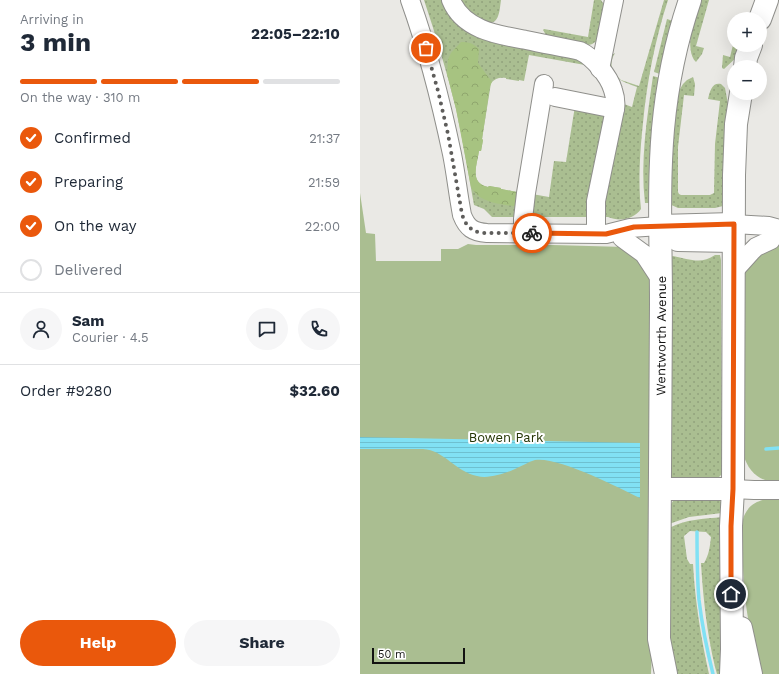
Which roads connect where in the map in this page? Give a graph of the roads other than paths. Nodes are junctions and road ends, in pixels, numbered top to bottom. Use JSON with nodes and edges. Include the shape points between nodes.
{"nodes":[{"id":1,"x":410,"y":0,"type":"edge"},
{"id":2,"x":451,"y":0,"type":"edge"},
{"id":3,"x":614,"y":0,"type":"edge"},
{"id":4,"x":690,"y":0,"type":"edge"},
{"id":5,"x":766,"y":0,"type":"edge"},
{"id":6,"x":762,"y":12,"type":"edge"},
{"id":7,"x":600,"y":70,"type":"junction"},
{"id":8,"x":740,"y":100,"type":"edge"},
{"id":9,"x":615,"y":109,"type":"junction"},
{"id":10,"x":733,"y":232,"type":"junction"},
{"id":11,"x":660,"y":233,"type":"junction"},
{"id":12,"x":523,"y":234,"type":"junction"},
{"id":13,"x":608,"y":235,"type":"junction"},
{"id":14,"x":776,"y":236,"type":"edge"},
{"id":15,"x":733,"y":272,"type":"junction"},
{"id":16,"x":661,"y":280,"type":"junction"},
{"id":17,"x":660,"y":489,"type":"junction"},
{"id":18,"x":733,"y":489,"type":"junction"},
{"id":19,"x":779,"y":490,"type":"edge"},
{"id":20,"x":731,"y":580,"type":"junction"},
{"id":21,"x":659,"y":639,"type":"junction"},
{"id":22,"x":658,"y":674,"type":"edge"},
{"id":23,"x":666,"y":674,"type":"edge"},
{"id":24,"x":731,"y":674,"type":"edge"},
{"id":25,"x":751,"y":674,"type":"edge"}],
"edges":[{"from":1,"to":12,"type":"street","via":[[438,91],[465,221],[476,232]]},
{"from":2,"to":7,"type":"street","via":[[462,17],[480,29],[580,52],[590,58]]},
{"from":3,"to":7,"type":"street","via":[[610,48]]},
{"from":4,"to":11,"type":"main road","name":"Wentworth Avenue","via":[[675,56],[666,106]]},
{"from":5,"to":6,"type":"main road"},
{"from":7,"to":9,"type":"street","via":[[613,88]]},
{"from":8,"to":10,"type":"main road","via":[[736,124]]},
{"from":9,"to":12,"type":"street","via":[[550,90],[526,193]]},
{"from":9,"to":13,"type":"street","via":[[596,201]]},
{"from":10,"to":11,"type":"main road"},
{"from":10,"to":14,"type":"street"},
{"from":10,"to":15,"type":"main road"},
{"from":11,"to":13,"type":"street","via":[[636,241]]},
{"from":11,"to":16,"type":"main road","name":"Wentworth Avenue"},
{"from":12,"to":13,"type":"street"},
{"from":13,"to":16,"type":"street","via":[[644,254]]},
{"from":14,"to":15,"type":"street","via":[[756,247]]},
{"from":15,"to":18,"type":"main road"},
{"from":16,"to":17,"type":"main road","name":"Wentworth Avenue"},
{"from":17,"to":18,"type":"main road"},
{"from":17,"to":21,"type":"main road","name":"Wentworth Avenue"},
{"from":18,"to":19,"type":"street"},
{"from":18,"to":20,"type":"main road"},
{"from":20,"to":24,"type":"main road"},
{"from":20,"to":25,"type":"main road"},
{"from":21,"to":22,"type":"main road"},
{"from":21,"to":23,"type":"main road","name":"Wentworth Avenue"}]}
